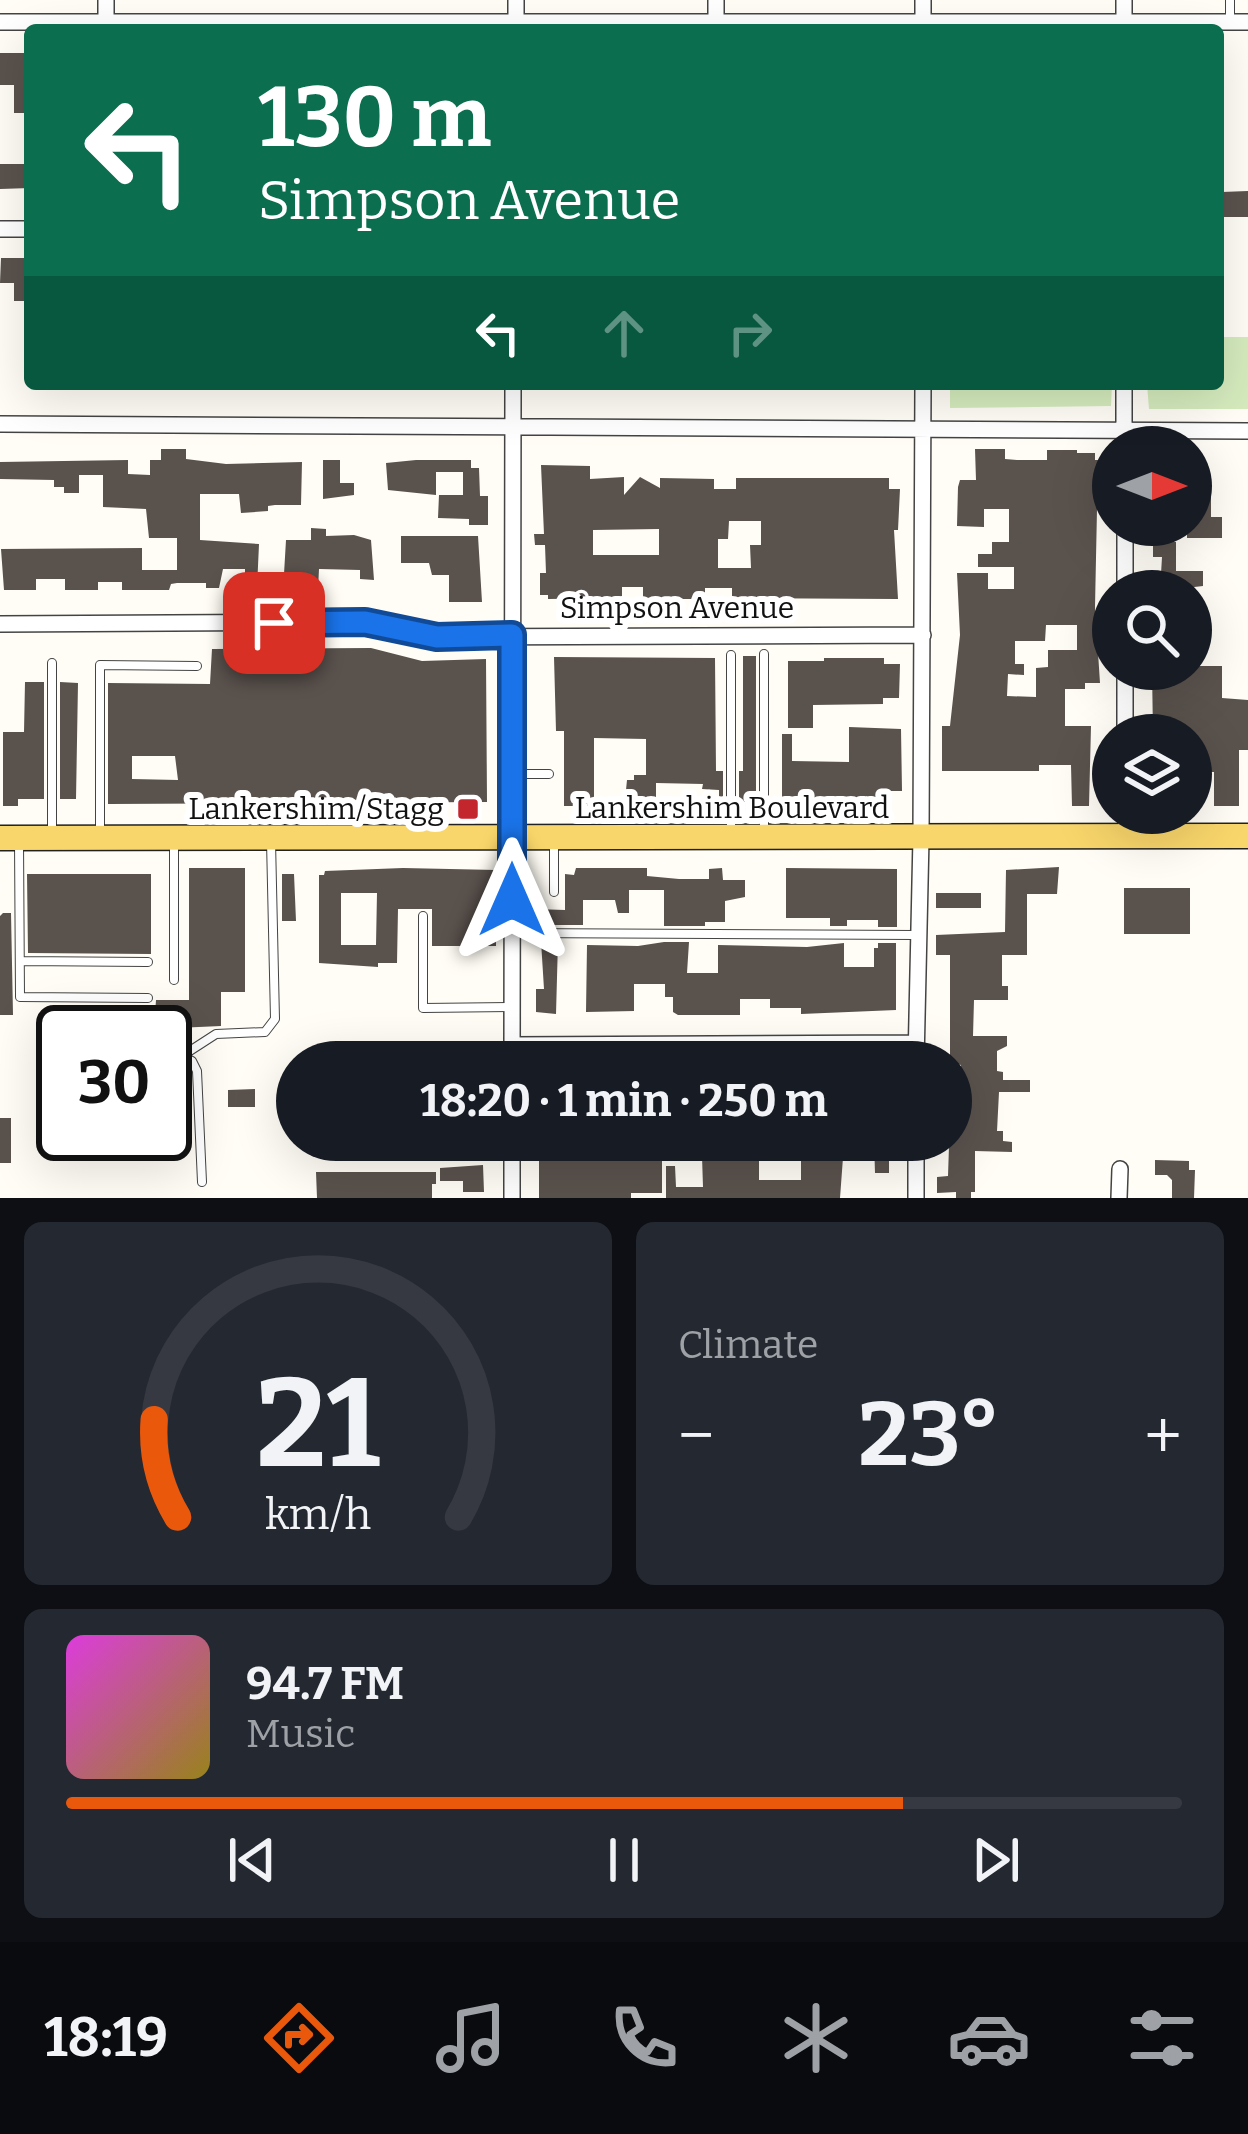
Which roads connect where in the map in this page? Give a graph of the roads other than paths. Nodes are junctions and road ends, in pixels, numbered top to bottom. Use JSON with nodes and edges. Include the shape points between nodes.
{"nodes":[{"id":1,"x":106,"y":0,"type":"edge"},
{"id":2,"x":1230,"y":0,"type":"edge"},
{"id":3,"x":0,"y":22,"type":"edge"},
{"id":4,"x":106,"y":22,"type":"junction"},
{"id":5,"x":1229,"y":22,"type":"junction"},
{"id":6,"x":1248,"y":22,"type":"edge"},
{"id":7,"x":270,"y":24,"type":"edge"},
{"id":8,"x":1176,"y":24,"type":"edge"},
{"id":9,"x":513,"y":390,"type":"edge"},
{"id":10,"x":923,"y":390,"type":"edge"},
{"id":11,"x":1124,"y":390,"type":"edge"},
{"id":12,"x":0,"y":424,"type":"edge"},
{"id":13,"x":513,"y":426,"type":"junction"},
{"id":14,"x":1124,"y":426,"type":"edge"},
{"id":15,"x":923,"y":431,"type":"junction"},
{"id":16,"x":1248,"y":431,"type":"edge"},
{"id":17,"x":1212,"y":433,"type":"edge"},
{"id":18,"x":1092,"y":438,"type":"edge"},
{"id":19,"x":0,"y":624,"type":"edge"},
{"id":20,"x":512,"y":635,"type":"junction"},
{"id":21,"x":923,"y":635,"type":"junction"},
{"id":22,"x":764,"y":654,"type":"dead end"},
{"id":23,"x":731,"y":655,"type":"dead end"},
{"id":24,"x":52,"y":663,"type":"dead end"},
{"id":25,"x":197,"y":666,"type":"dead end"},
{"id":26,"x":512,"y":774,"type":"junction"},
{"id":27,"x":549,"y":774,"type":"dead end"},
{"id":28,"x":1092,"y":827,"type":"edge"},
{"id":29,"x":1212,"y":833,"type":"edge"},
{"id":30,"x":1248,"y":836,"type":"edge"},
{"id":31,"x":921,"y":838,"type":"junction"},
{"id":32,"x":9,"y":839,"type":"edge"},
{"id":33,"x":52,"y":839,"type":"junction"},
{"id":34,"x":100,"y":839,"type":"junction"},
{"id":35,"x":174,"y":839,"type":"junction"},
{"id":36,"x":271,"y":839,"type":"junction"},
{"id":37,"x":512,"y":839,"type":"junction"},
{"id":38,"x":554,"y":839,"type":"junction"},
{"id":39,"x":731,"y":839,"type":"junction"},
{"id":40,"x":764,"y":839,"type":"junction"},
{"id":41,"x":554,"y":892,"type":"dead end"},
{"id":42,"x":423,"y":916,"type":"dead end"},
{"id":43,"x":512,"y":933,"type":"junction"},
{"id":44,"x":916,"y":935,"type":"junction"},
{"id":45,"x":20,"y":961,"type":"junction"},
{"id":46,"x":148,"y":962,"type":"dead end"},
{"id":47,"x":174,"y":980,"type":"dead end"},
{"id":48,"x":148,"y":998,"type":"dead end"},
{"id":49,"x":512,"y":1007,"type":"junction"},
{"id":50,"x":512,"y":1041,"type":"edge"},
{"id":51,"x":916,"y":1041,"type":"edge"},
{"id":52,"x":192,"y":1050,"type":"edge"},
{"id":53,"x":192,"y":1061,"type":"edge"},
{"id":54,"x":512,"y":1161,"type":"edge"},
{"id":55,"x":916,"y":1161,"type":"edge"},
{"id":56,"x":1120,"y":1169,"type":"dead end"},
{"id":57,"x":202,"y":1182,"type":"dead end"},
{"id":58,"x":512,"y":1198,"type":"edge"},
{"id":59,"x":916,"y":1198,"type":"edge"},
{"id":60,"x":1119,"y":1198,"type":"edge"}],
"edges":[{"from":1,"to":4,"type":"street"},
{"from":2,"to":5,"type":"lane"},
{"from":3,"to":4,"type":"street"},
{"from":4,"to":7,"type":"street"},
{"from":5,"to":6,"type":"street"},
{"from":5,"to":8,"type":"street"},
{"from":9,"to":13,"type":"street"},
{"from":10,"to":15,"type":"street"},
{"from":11,"to":14,"type":"street"},
{"from":12,"to":13,"type":"street"},
{"from":13,"to":15,"type":"street"},
{"from":13,"to":20,"type":"street"},
{"from":15,"to":18,"type":"street"},
{"from":15,"to":21,"type":"street"},
{"from":16,"to":17,"type":"street"},
{"from":19,"to":20,"type":"street","name":"Simpson Avenue","via":[[365,622],[437,637]]},
{"from":20,"to":21,"type":"street","name":"Simpson Avenue"},
{"from":20,"to":26,"type":"street"},
{"from":21,"to":31,"type":"street"},
{"from":22,"to":40,"type":"lane"},
{"from":23,"to":39,"type":"lane"},
{"from":24,"to":33,"type":"lane"},
{"from":25,"to":34,"type":"lane","via":[[100,665]]},
{"from":26,"to":27,"type":"lane"},
{"from":26,"to":37,"type":"street"},
{"from":28,"to":31,"type":"main road","name":"Lankershim Boulevard"},
{"from":29,"to":30,"type":"main road","name":"Lankershim Boulevard"},
{"from":31,"to":40,"type":"main road","name":"Lankershim Boulevard"},
{"from":31,"to":44,"type":"street"},
{"from":32,"to":33,"type":"main road","name":"Lankershim Boulevard"},
{"from":32,"to":45,"type":"lane"},
{"from":33,"to":34,"type":"main road","name":"Lankershim Boulevard"},
{"from":34,"to":35,"type":"main road","name":"Lankershim Boulevard"},
{"from":35,"to":36,"type":"main road","name":"Lankershim Boulevard"},
{"from":35,"to":47,"type":"lane"},
{"from":36,"to":37,"type":"main road","name":"Lankershim Boulevard"},
{"from":36,"to":52,"type":"lane","via":[[275,1019],[265,1032],[216,1034]]},
{"from":37,"to":38,"type":"main road","name":"Lankershim Boulevard"},
{"from":37,"to":43,"type":"street"},
{"from":38,"to":39,"type":"main road","name":"Lankershim Boulevard"},
{"from":38,"to":41,"type":"lane"},
{"from":39,"to":40,"type":"main road","name":"Lankershim Boulevard"},
{"from":42,"to":49,"type":"lane","via":[[423,1008]]},
{"from":43,"to":44,"type":"lane"},
{"from":43,"to":49,"type":"street"},
{"from":44,"to":51,"type":"street"},
{"from":45,"to":46,"type":"lane"},
{"from":45,"to":48,"type":"lane","via":[[20,998]]},
{"from":49,"to":50,"type":"street"},
{"from":53,"to":57,"type":"lane"},
{"from":54,"to":58,"type":"street"},
{"from":55,"to":59,"type":"street"},
{"from":56,"to":60,"type":"street"}]}
